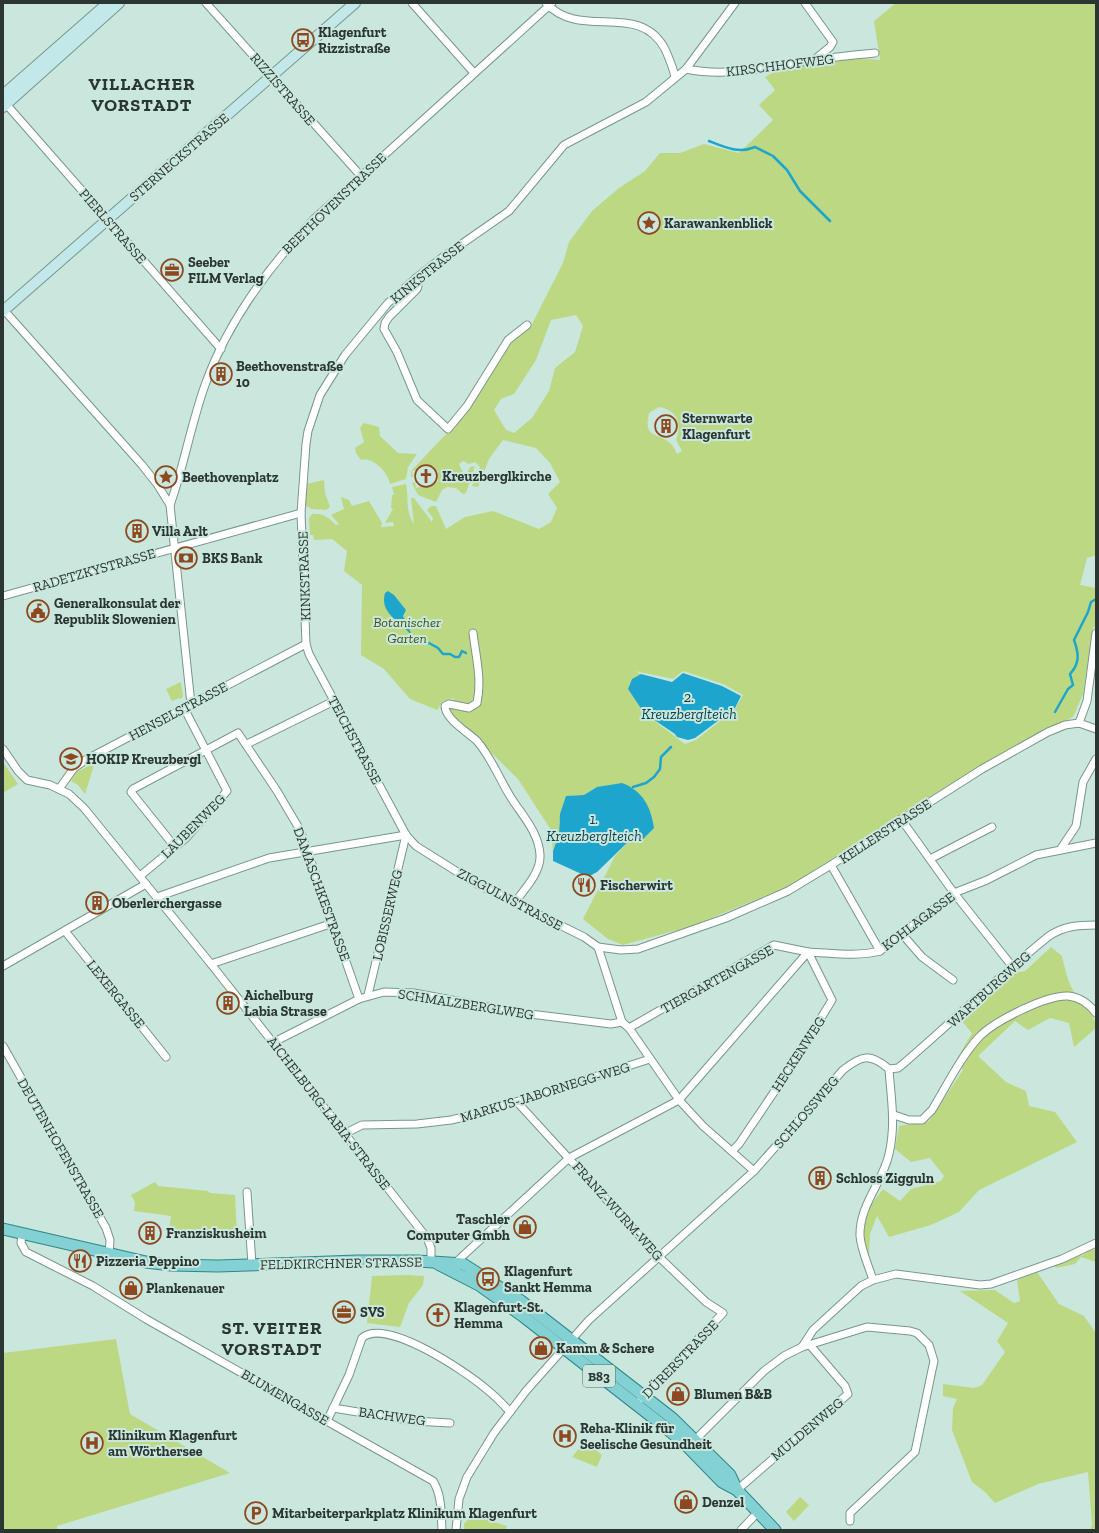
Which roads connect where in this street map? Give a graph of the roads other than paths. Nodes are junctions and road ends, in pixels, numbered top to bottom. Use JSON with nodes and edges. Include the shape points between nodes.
{"nodes":[{"id":1,"x":108,"y":3,"type":"edge"},
{"id":2,"x":119,"y":3,"type":"edge"},
{"id":3,"x":206,"y":3,"type":"edge"},
{"id":4,"x":355,"y":3,"type":"edge"},
{"id":5,"x":412,"y":3,"type":"edge"},
{"id":6,"x":735,"y":3,"type":"edge"},
{"id":7,"x":805,"y":3,"type":"edge"},
{"id":8,"x":549,"y":4,"type":"edge"},
{"id":9,"x":875,"y":53,"type":"dead end"},
{"id":10,"x":814,"y":60,"type":"junction"},
{"id":11,"x":686,"y":69,"type":"junction"},
{"id":12,"x":474,"y":73,"type":"junction"},
{"id":13,"x":272,"y":76,"type":"junction"},
{"id":14,"x":675,"y":78,"type":"junction"},
{"id":15,"x":4,"y":102,"type":"edge"},
{"id":16,"x":360,"y":175,"type":"junction"},
{"id":17,"x":108,"y":220,"type":"junction"},
{"id":18,"x":416,"y":278,"type":"junction"},
{"id":19,"x":3,"y":310,"type":"edge"},
{"id":20,"x":527,"y":325,"type":"dead end"},
{"id":21,"x":220,"y":349,"type":"junction"},
{"id":22,"x":170,"y":505,"type":"junction"},
{"id":23,"x":301,"y":513,"type":"junction"},
{"id":24,"x":175,"y":547,"type":"junction"},
{"id":25,"x":3,"y":596,"type":"edge"},
{"id":26,"x":473,"y":633,"type":"dead end"},
{"id":27,"x":1096,"y":633,"type":"edge"},
{"id":28,"x":306,"y":644,"type":"junction"},
{"id":29,"x":334,"y":701,"type":"junction"},
{"id":30,"x":191,"y":704,"type":"junction"},
{"id":31,"x":184,"y":708,"type":"junction"},
{"id":32,"x":1079,"y":722,"type":"junction"},
{"id":33,"x":1096,"y":729,"type":"edge"},
{"id":34,"x":246,"y":744,"type":"junction"},
{"id":35,"x":3,"y":749,"type":"edge"},
{"id":36,"x":206,"y":749,"type":"junction"},
{"id":37,"x":1096,"y":759,"type":"edge"},
{"id":38,"x":59,"y":789,"type":"junction"},
{"id":39,"x":901,"y":819,"type":"junction"},
{"id":40,"x":992,"y":827,"type":"dead end"},
{"id":41,"x":406,"y":835,"type":"junction"},
{"id":42,"x":1096,"y":843,"type":"edge"},
{"id":43,"x":175,"y":847,"type":"junction"},
{"id":44,"x":1060,"y":850,"type":"junction"},
{"id":45,"x":308,"y":851,"type":"junction"},
{"id":46,"x":930,"y":859,"type":"junction"},
{"id":47,"x":831,"y":866,"type":"junction"},
{"id":48,"x":140,"y":876,"type":"junction"},
{"id":49,"x":146,"y":884,"type":"junction"},
{"id":50,"x":954,"y":893,"type":"junction"},
{"id":51,"x":157,"y":897,"type":"junction"},
{"id":52,"x":515,"y":902,"type":"junction"},
{"id":53,"x":333,"y":923,"type":"junction"},
{"id":54,"x":1096,"y":925,"type":"edge"},
{"id":55,"x":65,"y":931,"type":"junction"},
{"id":56,"x":902,"y":934,"type":"junction"},
{"id":57,"x":598,"y":947,"type":"junction"},
{"id":58,"x":880,"y":951,"type":"junction"},
{"id":59,"x":808,"y":952,"type":"junction"},
{"id":60,"x":211,"y":964,"type":"junction"},
{"id":61,"x":3,"y":966,"type":"edge"},
{"id":62,"x":1012,"y":966,"type":"junction"},
{"id":63,"x":953,"y":980,"type":"dead end"},
{"id":64,"x":368,"y":995,"type":"junction"},
{"id":65,"x":359,"y":999,"type":"junction"},
{"id":66,"x":1096,"y":1012,"type":"edge"},
{"id":67,"x":622,"y":1022,"type":"junction"},
{"id":68,"x":629,"y":1028,"type":"junction"},
{"id":69,"x":274,"y":1044,"type":"junction"},
{"id":70,"x":3,"y":1046,"type":"edge"},
{"id":71,"x":166,"y":1057,"type":"dead end"},
{"id":72,"x":650,"y":1059,"type":"junction"},
{"id":73,"x":889,"y":1069,"type":"junction"},
{"id":74,"x":679,"y":1100,"type":"junction"},
{"id":75,"x":518,"y":1103,"type":"junction"},
{"id":76,"x":894,"y":1115,"type":"junction"},
{"id":77,"x":346,"y":1133,"type":"junction"},
{"id":78,"x":732,"y":1151,"type":"junction"},
{"id":79,"x":569,"y":1158,"type":"junction"},
{"id":80,"x":754,"y":1171,"type":"junction"},
{"id":81,"x":247,"y":1192,"type":"dead end"},
{"id":82,"x":3,"y":1229,"type":"edge"},
{"id":83,"x":22,"y":1234,"type":"junction"},
{"id":84,"x":1096,"y":1243,"type":"edge"},
{"id":85,"x":109,"y":1254,"type":"junction"},
{"id":86,"x":659,"y":1257,"type":"junction"},
{"id":87,"x":431,"y":1261,"type":"junction"},
{"id":88,"x":252,"y":1264,"type":"junction"},
{"id":89,"x":452,"y":1266,"type":"junction"},
{"id":90,"x":873,"y":1280,"type":"junction"},
{"id":91,"x":723,"y":1313,"type":"joint"},
{"id":92,"x":567,"y":1344,"type":"junction"},
{"id":93,"x":805,"y":1346,"type":"junction"},
{"id":94,"x":644,"y":1396,"type":"junction"},
{"id":95,"x":636,"y":1404,"type":"junction"},
{"id":96,"x":333,"y":1408,"type":"junction"},
{"id":97,"x":510,"y":1412,"type":"junction"},
{"id":98,"x":327,"y":1421,"type":"junction"},
{"id":99,"x":450,"y":1423,"type":"dead end"},
{"id":100,"x":692,"y":1443,"type":"junction"},
{"id":101,"x":737,"y":1490,"type":"junction"},
{"id":102,"x":758,"y":1512,"type":"junction"},
{"id":103,"x":850,"y":1521,"type":"dead end"},
{"id":104,"x":442,"y":1530,"type":"edge"},
{"id":105,"x":456,"y":1530,"type":"edge"},
{"id":106,"x":741,"y":1530,"type":"edge"},
{"id":107,"x":775,"y":1530,"type":"edge"}],
"edges":[{"from":1,"to":15,"type":"street"},
{"from":2,"to":15,"type":"street"},
{"from":3,"to":13,"type":"street","name":"RIZZISTRASSE"},
{"from":4,"to":13,"type":"street","name":"STERNECKSTRASSE"},
{"from":5,"to":12,"type":"street"},
{"from":6,"to":11,"type":"street","name":"KINKSTRASSE"},
{"from":7,"to":10,"type":"street","via":[[833,42]]},
{"from":8,"to":12,"type":"street","name":"BEETHOVENSTRASSE"},
{"from":8,"to":14,"type":"street","via":[[560,14],[572,18],[630,21],[648,28],[663,45]]},
{"from":9,"to":10,"type":"street","name":"KIRSCHHOFWEG"},
{"from":10,"to":11,"type":"street","name":"KIRSCHHOFWEG","via":[[740,73],[702,73]]},
{"from":11,"to":14,"type":"street","name":"KINKSTRASSE"},
{"from":12,"to":16,"type":"street","name":"BEETHOVENSTRASSE"},
{"from":13,"to":16,"type":"street","name":"RIZZISTRASSE"},
{"from":13,"to":17,"type":"street","name":"STERNECKSTRASSE"},
{"from":14,"to":18,"type":"street","name":"KINKSTRASSE","via":[[646,102],[564,145],[509,211]]},
{"from":15,"to":17,"type":"street","name":"PIERLSTRASSE"},
{"from":16,"to":21,"type":"street","name":"BEETHOVENSTRASSE","via":[[304,229],[263,277]]},
{"from":17,"to":19,"type":"street","name":"STERNECKSTRASSE"},
{"from":17,"to":21,"type":"street","name":"PIERLSTRASSE"},
{"from":18,"to":20,"type":"street","via":[[417,289],[389,317],[384,330],[397,352],[417,400],[448,430],[467,406],[508,340]]},
{"from":18,"to":23,"type":"street","name":"KINKSTRASSE","via":[[388,303],[364,331],[345,355],[320,396],[308,431]]},
{"from":19,"to":22,"type":"street","via":[[142,465]]},
{"from":21,"to":22,"type":"street","name":"BEETHOVENSTRASSE","via":[[200,401]]},
{"from":22,"to":24,"type":"street","name":"BEETHOVENSTRASSE"},
{"from":23,"to":24,"type":"street","name":"RADETZKYSTRASSE"},
{"from":23,"to":28,"type":"street","name":"KINKSTRASSE"},
{"from":24,"to":25,"type":"street","name":"RADETZKYSTRASSE"},
{"from":24,"to":30,"type":"street","name":"BEETHOVENSTRASSE"},
{"from":26,"to":52,"type":"street","via":[[479,674],[477,703],[469,708],[449,704],[445,706],[445,710],[485,752],[536,838],[540,854],[537,870]]},
{"from":27,"to":32,"type":"street","via":[[1087,701]]},
{"from":28,"to":29,"type":"street","name":"TEICHSTRASSE"},
{"from":28,"to":30,"type":"street","name":"HENSELSTRASSE"},
{"from":29,"to":34,"type":"street"},
{"from":29,"to":41,"type":"street","name":"TEICHSTRASSE"},
{"from":30,"to":31,"type":"street","name":"HENSELSTRASSE"},
{"from":31,"to":36,"type":"street","name":"LAUBENWEG"},
{"from":31,"to":38,"type":"street","name":"HENSELSTRASSE","via":[[87,759],[74,768]]},
{"from":32,"to":33,"type":"street"},
{"from":32,"to":39,"type":"street","name":"KELLERSTRASSE","via":[[1048,732]]},
{"from":34,"to":36,"type":"street","name":"DAMASCHKESTRASSE","via":[[238,733]]},
{"from":34,"to":45,"type":"street","name":"DAMASCHKESTRASSE","via":[[287,807]]},
{"from":35,"to":38,"type":"street","name":"AICHELBURG-LABIA-STRASSE","via":[[18,771],[28,780]]},
{"from":36,"to":43,"type":"street","name":"LAUBENWEG","via":[[227,791]]},
{"from":36,"to":43,"type":"street","via":[[131,792]]},
{"from":37,"to":44,"type":"street","via":[[1083,782],[1076,826]]},
{"from":38,"to":48,"type":"street","name":"AICHELBURG-LABIA-STRASSE","via":[[77,800]]},
{"from":39,"to":46,"type":"street"},
{"from":39,"to":47,"type":"street","name":"KELLERSTRASSE"},
{"from":40,"to":46,"type":"street"},
{"from":41,"to":45,"type":"street"},
{"from":41,"to":52,"type":"street","name":"ZIGGULNSTRASSE","via":[[416,846],[475,883]]},
{"from":41,"to":64,"type":"street","name":"LOBISSERWEG"},
{"from":42,"to":44,"type":"street","name":"KOHLAGASSE"},
{"from":43,"to":48,"type":"street","name":"LAUBENWEG"},
{"from":44,"to":50,"type":"street","name":"KOHLAGASSE","via":[[1030,858]]},
{"from":45,"to":51,"type":"street","via":[[269,858]]},
{"from":45,"to":53,"type":"street","name":"DAMASCHKESTRASSE"},
{"from":46,"to":50,"type":"street"},
{"from":47,"to":57,"type":"street","name":"KELLERSTRASSE","via":[[788,891],[685,934],[638,949]]},
{"from":47,"to":58,"type":"street"},
{"from":48,"to":49,"type":"street","name":"AICHELBURG-LABIA-STRASSE"},
{"from":49,"to":51,"type":"street","name":"AICHELBURG-LABIA-STRASSE"},
{"from":49,"to":55,"type":"street"},
{"from":50,"to":56,"type":"street","name":"KOHLAGASSE"},
{"from":50,"to":62,"type":"street"},
{"from":51,"to":60,"type":"street","name":"AICHELBURG-LABIA-STRASSE"},
{"from":52,"to":57,"type":"street","name":"ZIGGULNSTRASSE","via":[[584,937]]},
{"from":53,"to":60,"type":"street"},
{"from":53,"to":65,"type":"street","name":"DAMASCHKESTRASSE"},
{"from":54,"to":62,"type":"street","name":"WARTBURGWEG","via":[[1074,925],[1056,931]]},
{"from":55,"to":61,"type":"street"},
{"from":55,"to":71,"type":"street","name":"LEXERGASSE"},
{"from":56,"to":58,"type":"street","name":"KOHLAGASSE"},
{"from":56,"to":63,"type":"street","via":[[922,957]]},
{"from":57,"to":67,"type":"street"},
{"from":58,"to":59,"type":"street","name":"KOHLAGASSE","via":[[849,955]]},
{"from":59,"to":68,"type":"street","name":"TIERGARTENGASSE","via":[[774,945]]},
{"from":59,"to":74,"type":"street"},
{"from":59,"to":78,"type":"street","name":"HECKENWEG","via":[[832,1000],[795,1061]]},
{"from":60,"to":69,"type":"street","name":"AICHELBURG-LABIA-STRASSE"},
{"from":62,"to":73,"type":"street","name":"WARTBURGWEG","via":[[903,1064],[898,1068]]},
{"from":64,"to":65,"type":"street","name":"SCHMALZBERGLWEG"},
{"from":64,"to":67,"type":"street","name":"SCHMALZBERGLWEG","via":[[384,992],[414,993],[522,1013],[611,1024]]},
{"from":65,"to":69,"type":"street","name":"SCHMALZBERGLWEG"},
{"from":66,"to":76,"type":"street","via":[[1088,1004],[1068,996],[1022,1010],[1001,1020],[980,1037],[932,1110],[922,1120],[908,1120]]},
{"from":67,"to":68,"type":"street"},
{"from":68,"to":72,"type":"street"},
{"from":69,"to":77,"type":"street","name":"AICHELBURG-LABIA-STRASSE"},
{"from":70,"to":85,"type":"street","name":"DEUTENHOFENSTRASSE","via":[[106,1228],[110,1240]]},
{"from":72,"to":74,"type":"street"},
{"from":72,"to":75,"type":"street","name":"MARKUS-JABORNEGG-WEG"},
{"from":73,"to":76,"type":"street"},
{"from":73,"to":80,"type":"street","name":"SCHLOSSWEG","via":[[870,1057],[854,1061],[843,1070]]},
{"from":74,"to":78,"type":"street","via":[[703,1126]]},
{"from":74,"to":79,"type":"street"},
{"from":75,"to":77,"type":"street","name":"MARKUS-JABORNEGG-WEG","via":[[451,1120],[417,1124],[362,1124]]},
{"from":75,"to":79,"type":"street","name":"FRANZ-WURM-WEG"},
{"from":76,"to":90,"type":"street","via":[[889,1154],[862,1216],[860,1227],[860,1238]]},
{"from":77,"to":87,"type":"street","name":"AICHELBURG-LABIA-STRASSE","via":[[427,1238],[431,1248]]},
{"from":78,"to":80,"type":"street"},
{"from":79,"to":86,"type":"street","name":"FRANZ-WURM-WEG"},
{"from":79,"to":89,"type":"street"},
{"from":80,"to":86,"type":"street","name":"SCHLOSSWEG"},
{"from":81,"to":88,"type":"street","name":"FELDKIRCHNER STRASSE"},
{"from":82,"to":83,"type":"main road","name":"FELDKIRCHNER STRASSE"},
{"from":83,"to":85,"type":"main road","name":"FELDKIRCHNER STRASSE"},
{"from":83,"to":98,"type":"street","name":"BLUMENGASSE","via":[[20,1243],[26,1252],[93,1286],[146,1319]]},
{"from":84,"to":90,"type":"street","via":[[1062,1259],[991,1284],[980,1285],[896,1274]]},
{"from":85,"to":88,"type":"main road","name":"FELDKIRCHNER STRASSE","via":[[171,1265]]},
{"from":86,"to":91,"type":"street","name":"FRANZ-WURM-WEG","via":[[701,1297]]},
{"from":86,"to":92,"type":"street","name":"SCHLOSSWEG","via":[[589,1320]]},
{"from":87,"to":88,"type":"main road","name":"FELDKIRCHNER STRASSE","via":[[352,1260]]},
{"from":87,"to":89,"type":"main road","name":"FELDKIRCHNER STRASSE","number":"B83"},
{"from":89,"to":92,"type":"main road","name":"FELDKIRCHNER STRASSE","number":"B83"},
{"from":90,"to":93,"type":"street","via":[[854,1290],[813,1330]]},
{"from":91,"to":94,"type":"street","name":"DÜRERSTRASSE"},
{"from":92,"to":94,"type":"main road","name":"FELDKIRCHNER STRASSE","number":"B83"},
{"from":92,"to":95,"type":"main road","name":"FELDKIRCHNER STRASSE","number":"B83"},
{"from":92,"to":97,"type":"street","name":"SCHLOSSWEG"},
{"from":93,"to":100,"type":"street","via":[[784,1356],[764,1371]]},
{"from":93,"to":101,"type":"street","name":"MULDENWEG","via":[[845,1386],[848,1394]]},
{"from":93,"to":103,"type":"street","via":[[872,1327],[917,1333],[924,1338],[932,1353],[934,1361],[915,1452],[850,1513]]},
{"from":94,"to":95,"type":"street","name":"DÜRERSTRASSE"},
{"from":94,"to":100,"type":"main road","name":"FELDKIRCHNER STRASSE","number":"B83"},
{"from":95,"to":100,"type":"main road","name":"FELDKIRCHNER STRASSE","number":"B83"},
{"from":96,"to":97,"type":"street","via":[[349,1375],[362,1338],[366,1334],[376,1333],[400,1338],[436,1354],[484,1387]]},
{"from":96,"to":98,"type":"street"},
{"from":96,"to":99,"type":"street","name":"BACHWEG","via":[[414,1421]]},
{"from":97,"to":105,"type":"street","name":"SCHLOSSWEG","via":[[467,1477],[459,1499]]},
{"from":98,"to":104,"type":"street","name":"BLUMENGASSE","via":[[433,1481],[440,1496]]},
{"from":100,"to":101,"type":"main road","name":"FELDKIRCHNER STRASSE","number":"B83","via":[[730,1475]]},
{"from":101,"to":102,"type":"main road","name":"FELDKIRCHNER STRASSE","number":"B83"},
{"from":102,"to":106,"type":"street"},
{"from":102,"to":107,"type":"main road","name":"FELDKIRCHNER STRASSE","number":"B83"}]}
